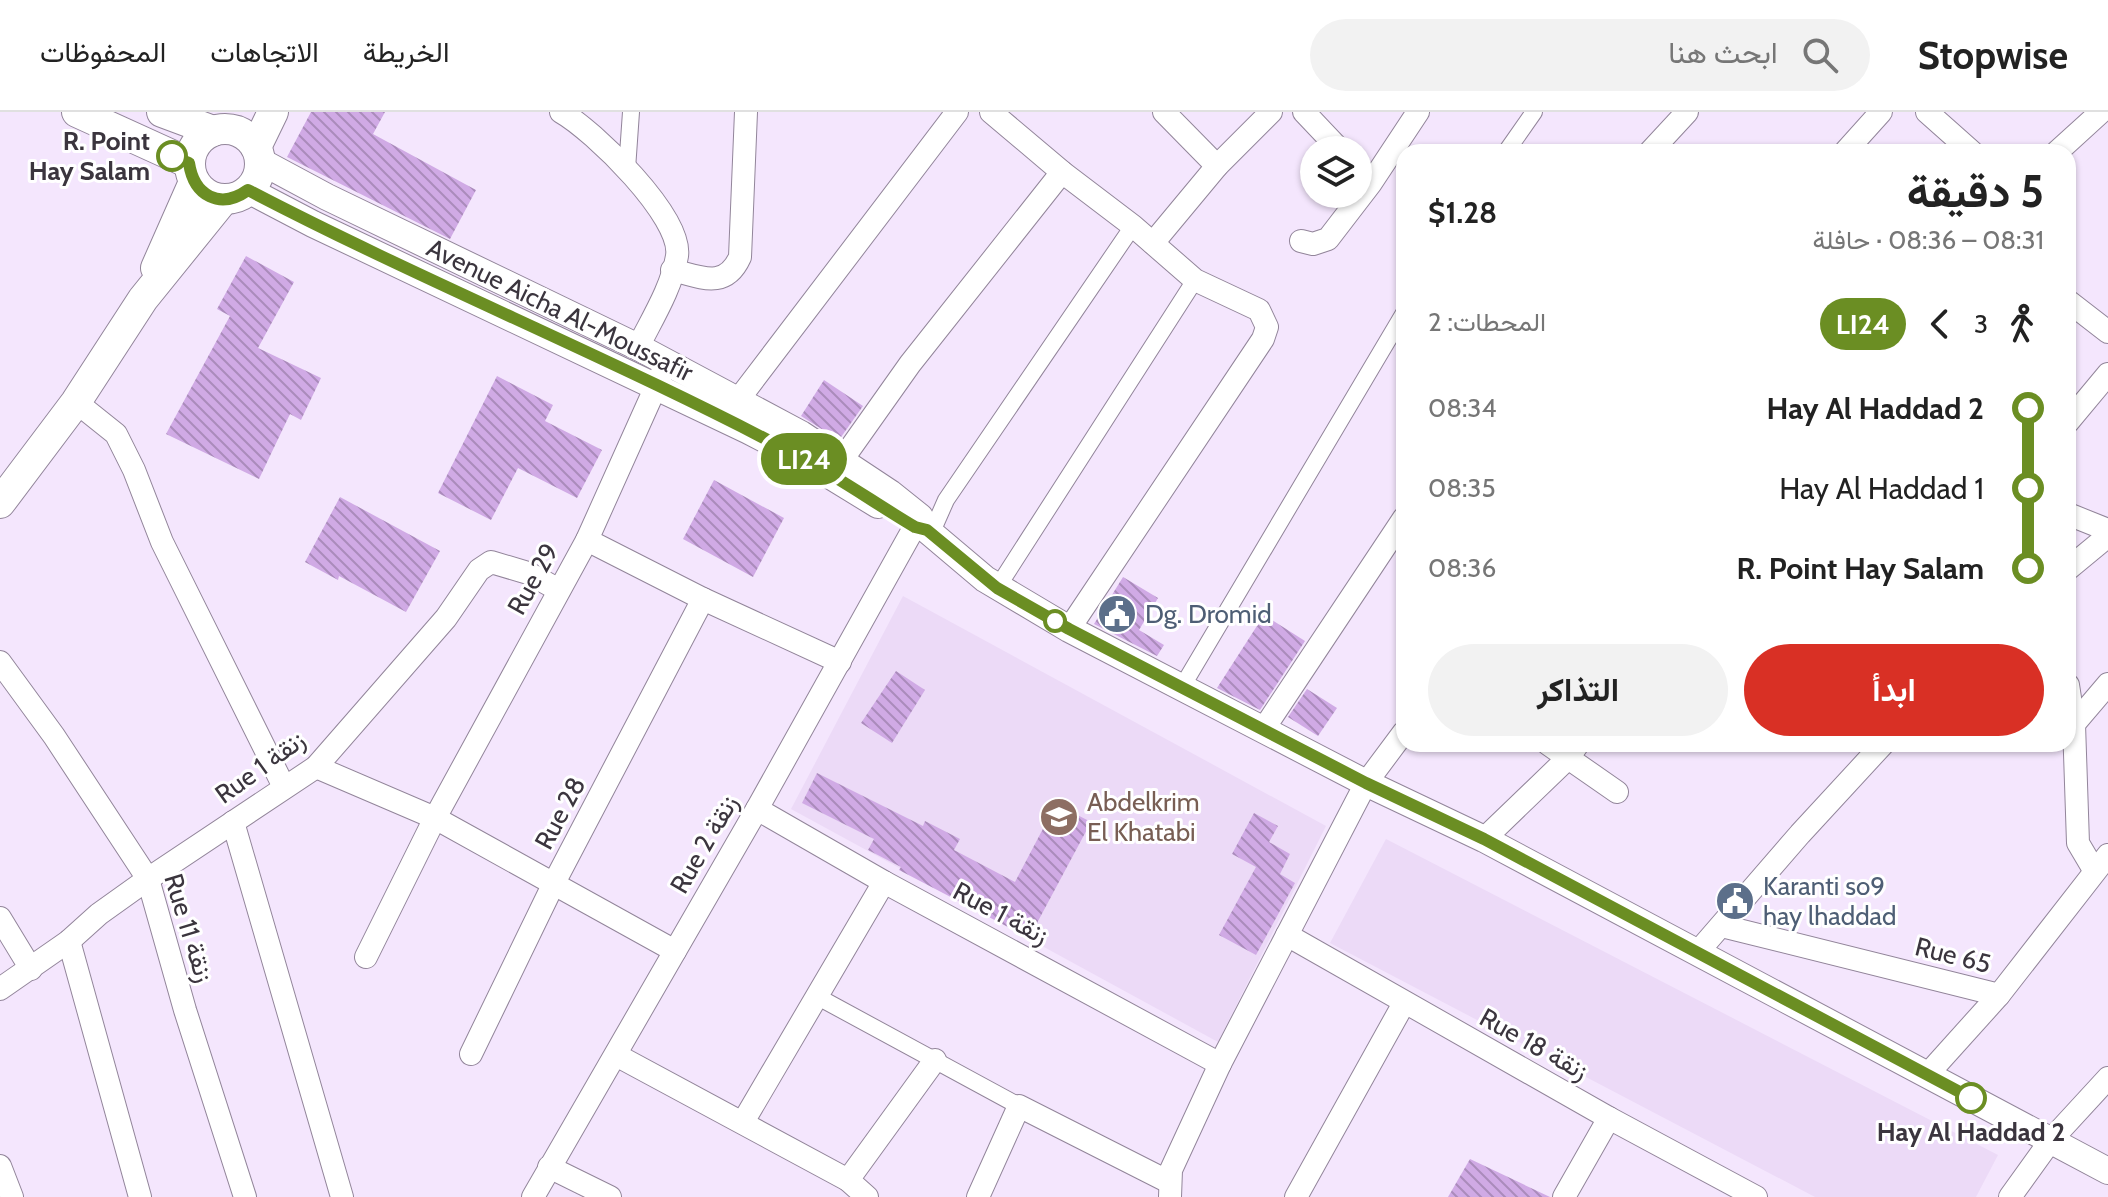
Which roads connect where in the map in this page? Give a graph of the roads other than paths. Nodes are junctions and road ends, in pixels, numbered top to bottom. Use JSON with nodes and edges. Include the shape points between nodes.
{"nodes":[{"id":1,"x":77,"y":112,"type":"edge"},
{"id":2,"x":162,"y":112,"type":"edge"},
{"id":3,"x":273,"y":112,"type":"edge"},
{"id":4,"x":561,"y":112,"type":"edge"},
{"id":5,"x":631,"y":112,"type":"edge"},
{"id":6,"x":746,"y":112,"type":"edge"},
{"id":7,"x":957,"y":112,"type":"edge"},
{"id":8,"x":991,"y":112,"type":"edge"},
{"id":9,"x":1164,"y":112,"type":"edge"},
{"id":10,"x":1271,"y":112,"type":"edge"},
{"id":11,"x":1304,"y":112,"type":"edge"},
{"id":12,"x":1418,"y":112,"type":"edge"},
{"id":13,"x":1534,"y":112,"type":"edge"},
{"id":14,"x":1687,"y":112,"type":"edge"},
{"id":15,"x":1881,"y":112,"type":"edge"},
{"id":16,"x":1927,"y":112,"type":"edge"},
{"id":17,"x":2101,"y":112,"type":"edge"},
{"id":18,"x":224,"y":124,"type":"edge"},
{"id":19,"x":1327,"y":136,"type":"edge"},
{"id":20,"x":1512,"y":144,"type":"edge"},
{"id":21,"x":1657,"y":144,"type":"edge"},
{"id":22,"x":1852,"y":144,"type":"edge"},
{"id":23,"x":1963,"y":144,"type":"edge"},
{"id":24,"x":2066,"y":144,"type":"edge"},
{"id":25,"x":258,"y":154,"type":"junction"},
{"id":26,"x":1217,"y":166,"type":"junction"},
{"id":27,"x":1372,"y":168,"type":"edge"},
{"id":28,"x":627,"y":169,"type":"junction"},
{"id":29,"x":1062,"y":172,"type":"junction"},
{"id":30,"x":192,"y":173,"type":"junction"},
{"id":31,"x":236,"y":195,"type":"junction"},
{"id":32,"x":1346,"y":208,"type":"edge"},
{"id":33,"x":1133,"y":226,"type":"junction"},
{"id":34,"x":1301,"y":241,"type":"dead end"},
{"id":35,"x":1153,"y":243,"type":"junction"},
{"id":36,"x":672,"y":270,"type":"junction"},
{"id":37,"x":1195,"y":280,"type":"junction"},
{"id":38,"x":143,"y":299,"type":"junction"},
{"id":39,"x":2076,"y":305,"type":"edge"},
{"id":40,"x":2104,"y":320,"type":"edge"},
{"id":41,"x":1396,"y":326,"type":"edge"},
{"id":42,"x":638,"y":347,"type":"junction"},
{"id":43,"x":662,"y":373,"type":"junction"},
{"id":44,"x":2108,"y":374,"type":"edge"},
{"id":45,"x":738,"y":400,"type":"junction"},
{"id":46,"x":76,"y":402,"type":"junction"},
{"id":47,"x":2076,"y":412,"type":"edge"},
{"id":48,"x":842,"y":460,"type":"junction"},
{"id":49,"x":0,"y":503,"type":"edge"},
{"id":50,"x":2076,"y":518,"type":"edge"},
{"id":51,"x":923,"y":527,"type":"junction"},
{"id":52,"x":1396,"y":530,"type":"edge"},
{"id":53,"x":2108,"y":533,"type":"edge"},
{"id":54,"x":587,"y":540,"type":"junction"},
{"id":55,"x":2076,"y":562,"type":"edge"},
{"id":56,"x":997,"y":588,"type":"junction"},
{"id":57,"x":559,"y":590,"type":"junction"},
{"id":58,"x":703,"y":599,"type":"junction"},
{"id":59,"x":1069,"y":629,"type":"junction"},
{"id":60,"x":0,"y":662,"type":"edge"},
{"id":61,"x":840,"y":662,"type":"junction"},
{"id":62,"x":2108,"y":684,"type":"edge"},
{"id":63,"x":1182,"y":687,"type":"junction"},
{"id":64,"x":2076,"y":722,"type":"edge"},
{"id":65,"x":1263,"y":730,"type":"junction"},
{"id":66,"x":1396,"y":743,"type":"edge"},
{"id":67,"x":1572,"y":752,"type":"edge"},
{"id":68,"x":1574,"y":752,"type":"edge"},
{"id":69,"x":1876,"y":752,"type":"edge"},
{"id":70,"x":2075,"y":752,"type":"edge"},
{"id":71,"x":316,"y":767,"type":"junction"},
{"id":72,"x":1366,"y":783,"type":"junction"},
{"id":73,"x":284,"y":787,"type":"junction"},
{"id":74,"x":1617,"y":792,"type":"dead end"},
{"id":75,"x":757,"y":809,"type":"junction"},
{"id":76,"x":435,"y":818,"type":"junction"},
{"id":77,"x":233,"y":822,"type":"junction"},
{"id":78,"x":1484,"y":839,"type":"junction"},
{"id":79,"x":2101,"y":862,"type":"edge"},
{"id":80,"x":148,"y":879,"type":"junction"},
{"id":81,"x":884,"y":882,"type":"junction"},
{"id":82,"x":554,"y":883,"type":"junction"},
{"id":83,"x":0,"y":918,"type":"edge"},
{"id":84,"x":1722,"y":926,"type":"junction"},
{"id":85,"x":1287,"y":935,"type":"junction"},
{"id":86,"x":69,"y":941,"type":"junction"},
{"id":87,"x":675,"y":951,"type":"junction"},
{"id":88,"x":1697,"y":953,"type":"junction"},
{"id":89,"x":366,"y":957,"type":"dead end"},
{"id":90,"x":31,"y":969,"type":"junction"},
{"id":91,"x":0,"y":989,"type":"edge"},
{"id":92,"x":1999,"y":995,"type":"junction"},
{"id":93,"x":818,"y":997,"type":"junction"},
{"id":94,"x":1404,"y":1003,"type":"junction"},
{"id":95,"x":471,"y":1054,"type":"dead end"},
{"id":96,"x":616,"y":1055,"type":"junction"},
{"id":97,"x":935,"y":1060,"type":"junction"},
{"id":98,"x":1220,"y":1064,"type":"junction"},
{"id":99,"x":1927,"y":1075,"type":"junction"},
{"id":100,"x":2108,"y":1078,"type":"edge"},
{"id":101,"x":1019,"y":1106,"type":"junction"},
{"id":102,"x":1609,"y":1118,"type":"junction"},
{"id":103,"x":743,"y":1122,"type":"junction"},
{"id":104,"x":2051,"y":1140,"type":"junction"},
{"id":105,"x":0,"y":1166,"type":"edge"},
{"id":106,"x":549,"y":1167,"type":"junction"},
{"id":107,"x":2108,"y":1171,"type":"edge"},
{"id":108,"x":848,"y":1180,"type":"junction"},
{"id":109,"x":1168,"y":1193,"type":"edge"},
{"id":110,"x":12,"y":1197,"type":"edge"},
{"id":111,"x":140,"y":1197,"type":"edge"},
{"id":112,"x":245,"y":1197,"type":"edge"},
{"id":113,"x":342,"y":1197,"type":"edge"},
{"id":114,"x":533,"y":1197,"type":"edge"},
{"id":115,"x":610,"y":1197,"type":"edge"},
{"id":116,"x":867,"y":1197,"type":"edge"},
{"id":117,"x":978,"y":1197,"type":"edge"},
{"id":118,"x":1296,"y":1197,"type":"edge"},
{"id":119,"x":1564,"y":1197,"type":"edge"},
{"id":120,"x":1756,"y":1197,"type":"edge"},
{"id":121,"x":2010,"y":1197,"type":"edge"}],
"edges":[{"from":1,"to":30,"type":"main road"},
{"from":2,"to":18,"type":"main road"},
{"from":3,"to":25,"type":"main road"},
{"from":4,"to":28,"type":"street","via":[[600,140]]},
{"from":5,"to":28,"type":"street"},
{"from":6,"to":36,"type":"street","via":[[740,257],[730,273],[717,279]]},
{"from":7,"to":45,"type":"street"},
{"from":8,"to":29,"type":"street"},
{"from":9,"to":26,"type":"street"},
{"from":10,"to":26,"type":"street"},
{"from":11,"to":19,"type":"street"},
{"from":12,"to":27,"type":"street"},
{"from":13,"to":20,"type":"street"},
{"from":14,"to":21,"type":"street"},
{"from":15,"to":22,"type":"street"},
{"from":16,"to":23,"type":"street"},
{"from":17,"to":24,"type":"street"},
{"from":18,"to":25,"type":"main road","via":[[243,134]]},
{"from":18,"to":30,"type":"main road","via":[[196,143]]},
{"from":25,"to":31,"type":"main road","via":[[259,172]]},
{"from":25,"to":42,"type":"street","name":"Avenue Aicha Al-Moussafir","via":[[327,197]]},
{"from":26,"to":35,"type":"street"},
{"from":28,"to":36,"type":"street","via":[[671,228],[677,255]]},
{"from":29,"to":33,"type":"street"},
{"from":29,"to":48,"type":"street","via":[[910,364]]},
{"from":30,"to":31,"type":"main road","via":[[201,191]]},
{"from":30,"to":38,"type":"main road"},
{"from":31,"to":38,"type":"main road"},
{"from":31,"to":43,"type":"street","name":"Avenue Aicha Al-Moussafir","via":[[482,305]]},
{"from":32,"to":34,"type":"street","via":[[1328,239]]},
{"from":33,"to":35,"type":"street"},
{"from":33,"to":51,"type":"street"},
{"from":35,"to":37,"type":"street"},
{"from":36,"to":42,"type":"street"},
{"from":37,"to":56,"type":"street"},
{"from":37,"to":59,"type":"street","via":[[1259,310],[1267,327],[1263,339]]},
{"from":38,"to":46,"type":"main road"},
{"from":39,"to":40,"type":"street"},
{"from":41,"to":63,"type":"street"},
{"from":42,"to":43,"type":"street","name":"Avenue Aicha Al-Moussafir"},
{"from":43,"to":45,"type":"street","name":"Avenue Aicha Al-Moussafir"},
{"from":43,"to":51,"type":"street","name":"Avenue Aicha Al-Moussafir"},
{"from":43,"to":54,"type":"street","name":"Rue 29"},
{"from":44,"to":47,"type":"street"},
{"from":45,"to":48,"type":"street","name":"Avenue Aicha Al-Moussafir"},
{"from":46,"to":49,"type":"main road"},
{"from":46,"to":73,"type":"street","via":[[116,434],[162,542]]},
{"from":48,"to":51,"type":"street","name":"Avenue Aicha Al-Moussafir"},
{"from":50,"to":53,"type":"street"},
{"from":51,"to":56,"type":"street","name":"Avenue Aicha Al-Moussafir"},
{"from":51,"to":61,"type":"street","name":"Rue 2 زنقة"},
{"from":52,"to":65,"type":"street"},
{"from":53,"to":55,"type":"street"},
{"from":54,"to":57,"type":"street","name":"Rue 29"},
{"from":54,"to":58,"type":"street"},
{"from":56,"to":59,"type":"street","name":"Avenue Aicha Al-Moussafir"},
{"from":57,"to":71,"type":"street","name":"Rue 1 زنقة","via":[[511,566],[491,562],[479,570],[446,618]]},
{"from":57,"to":76,"type":"street","name":"Rue 29"},
{"from":58,"to":61,"type":"street"},
{"from":58,"to":82,"type":"street","name":"Rue 28"},
{"from":59,"to":63,"type":"street","name":"Avenue Aicha Al-Moussafir"},
{"from":60,"to":80,"type":"street","name":"Rue 11 زنقة"},
{"from":61,"to":75,"type":"street","name":"Rue 2 زنقة"},
{"from":62,"to":64,"type":"street"},
{"from":63,"to":65,"type":"street","name":"Avenue Aicha Al-Moussafir"},
{"from":65,"to":72,"type":"street","name":"Avenue Aicha Al-Moussafir"},
{"from":66,"to":72,"type":"street"},
{"from":67,"to":78,"type":"street"},
{"from":68,"to":74,"type":"street"},
{"from":69,"to":84,"type":"street"},
{"from":70,"to":79,"type":"street","via":[[2078,843]]},
{"from":71,"to":73,"type":"street","name":"Rue 1 زنقة"},
{"from":71,"to":76,"type":"street"},
{"from":72,"to":78,"type":"street","name":"Avenue Aicha Al-Moussafir"},
{"from":72,"to":85,"type":"street"},
{"from":73,"to":77,"type":"street","name":"Rue 1 زنقة"},
{"from":75,"to":81,"type":"street","name":"Rue 1 زنقة"},
{"from":75,"to":87,"type":"street","name":"Rue 2 زنقة"},
{"from":76,"to":82,"type":"street"},
{"from":76,"to":89,"type":"street","name":"Rue 29"},
{"from":77,"to":80,"type":"street","name":"Rue 1 زنقة"},
{"from":77,"to":113,"type":"street"},
{"from":78,"to":88,"type":"street","name":"Avenue Aicha Al-Moussafir"},
{"from":79,"to":92,"type":"street","name":"Rue 65"},
{"from":80,"to":86,"type":"street","name":"Rue 1 زنقة"},
{"from":80,"to":112,"type":"street","name":"Rue 11 زنقة"},
{"from":81,"to":93,"type":"street"},
{"from":81,"to":98,"type":"street","name":"Rue 1 زنقة"},
{"from":82,"to":87,"type":"street"},
{"from":82,"to":95,"type":"street","name":"Rue 28"},
{"from":83,"to":90,"type":"street"},
{"from":84,"to":88,"type":"street"},
{"from":84,"to":92,"type":"street","name":"Rue 65"},
{"from":85,"to":94,"type":"street","name":"Rue 18 زنقة"},
{"from":85,"to":98,"type":"street"},
{"from":86,"to":90,"type":"street","name":"Rue 1 زنقة"},
{"from":86,"to":111,"type":"street"},
{"from":87,"to":96,"type":"street","name":"Rue 2 زنقة"},
{"from":88,"to":99,"type":"street","name":"Avenue Aicha Al-Moussafir"},
{"from":90,"to":91,"type":"street","name":"Rue 1 زنقة"},
{"from":92,"to":99,"type":"street"},
{"from":93,"to":97,"type":"street"},
{"from":93,"to":103,"type":"street"},
{"from":94,"to":102,"type":"street","name":"Rue 18 زنقة"},
{"from":94,"to":118,"type":"street"},
{"from":96,"to":103,"type":"street"},
{"from":96,"to":106,"type":"street","name":"Rue 2 زنقة"},
{"from":97,"to":101,"type":"street"},
{"from":97,"to":108,"type":"street"},
{"from":98,"to":109,"type":"street","via":[[1171,1170]]},
{"from":99,"to":104,"type":"street","name":"Avenue Aicha Al-Moussafir"},
{"from":100,"to":104,"type":"street"},
{"from":101,"to":109,"type":"street"},
{"from":101,"to":117,"type":"street"},
{"from":102,"to":119,"type":"street"},
{"from":102,"to":120,"type":"street","name":"Rue 18 زنقة"},
{"from":103,"to":108,"type":"street"},
{"from":104,"to":107,"type":"street","name":"Avenue Aicha Al-Moussafir"},
{"from":104,"to":121,"type":"street"},
{"from":105,"to":110,"type":"street"},
{"from":106,"to":114,"type":"street","name":"Rue 2 زنقة"},
{"from":106,"to":115,"type":"street"},
{"from":108,"to":116,"type":"street"}]}
